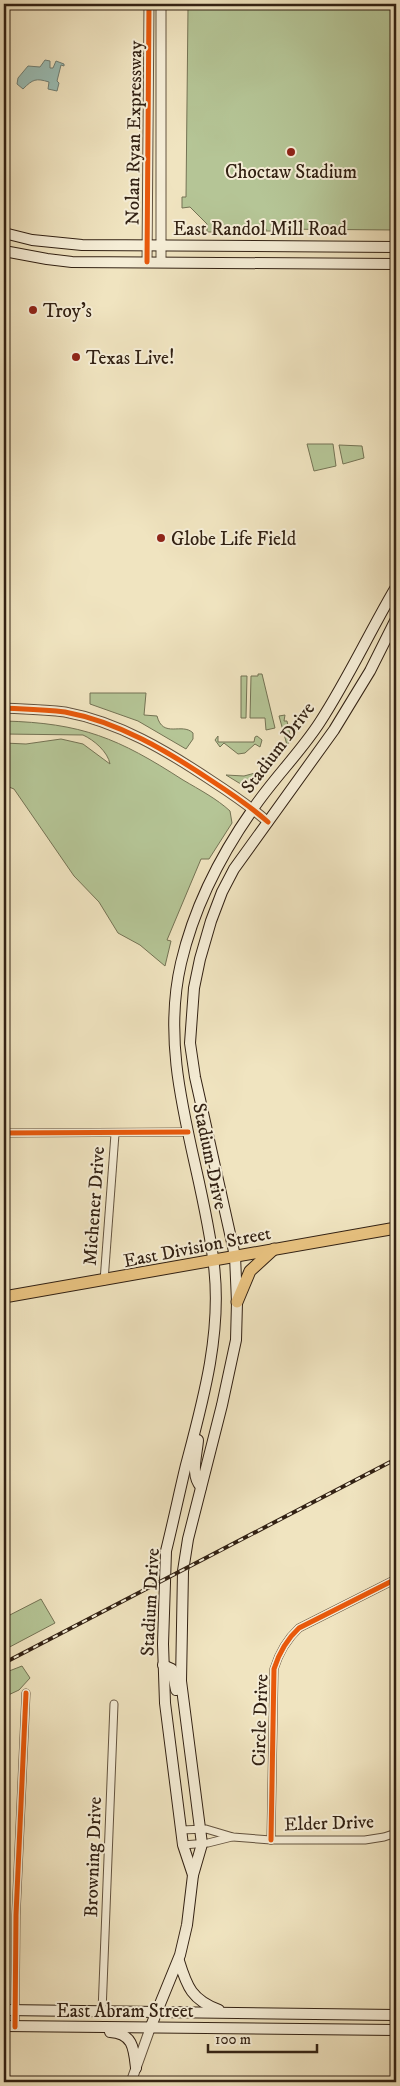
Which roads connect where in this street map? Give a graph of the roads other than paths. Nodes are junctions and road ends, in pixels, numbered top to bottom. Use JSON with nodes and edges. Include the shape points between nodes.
{"nodes":[{"id":1,"x":149,"y":4,"type":"edge"},
{"id":2,"x":161,"y":4,"type":"edge"},
{"id":3,"x":4,"y":233,"type":"edge"},
{"id":4,"x":147,"y":245,"type":"junction"},
{"id":5,"x":161,"y":245,"type":"junction"},
{"id":6,"x":396,"y":247,"type":"edge"},
{"id":7,"x":4,"y":251,"type":"edge"},
{"id":8,"x":147,"y":262,"type":"junction"},
{"id":9,"x":161,"y":262,"type":"junction"},
{"id":10,"x":396,"y":264,"type":"edge"},
{"id":11,"x":396,"y":587,"type":"edge"},
{"id":12,"x":396,"y":620,"type":"edge"},
{"id":13,"x":4,"y":708,"type":"edge"},
{"id":14,"x":253,"y":808,"type":"junction"},
{"id":15,"x":268,"y":822,"type":"junction"},
{"id":16,"x":178,"y":985,"type":"junction"},
{"id":17,"x":194,"y":988,"type":"junction"},
{"id":18,"x":188,"y":1132,"type":"junction"},
{"id":19,"x":4,"y":1133,"type":"edge"},
{"id":20,"x":115,"y":1134,"type":"junction"},
{"id":21,"x":396,"y":1228,"type":"edge"},
{"id":22,"x":274,"y":1249,"type":"junction"},
{"id":23,"x":235,"y":1256,"type":"junction"},
{"id":24,"x":214,"y":1260,"type":"junction"},
{"id":25,"x":104,"y":1280,"type":"junction"},
{"id":26,"x":4,"y":1297,"type":"edge"},
{"id":27,"x":238,"y":1302,"type":"junction"},
{"id":28,"x":199,"y":1414,"type":"junction"},
{"id":29,"x":201,"y":1487,"type":"junction"},
{"id":30,"x":396,"y":1579,"type":"edge"},
{"id":31,"x":163,"y":1665,"type":"junction"},
{"id":32,"x":26,"y":1693,"type":"dead end"},
{"id":33,"x":114,"y":1704,"type":"dead end"},
{"id":34,"x":188,"y":1736,"type":"junction"},
{"id":35,"x":201,"y":1829,"type":"junction"},
{"id":36,"x":181,"y":1830,"type":"junction"},
{"id":37,"x":396,"y":1833,"type":"edge"},
{"id":38,"x":233,"y":1837,"type":"junction"},
{"id":39,"x":271,"y":1840,"type":"junction"},
{"id":40,"x":202,"y":1844,"type":"junction"},
{"id":41,"x":182,"y":1845,"type":"junction"},
{"id":42,"x":192,"y":1875,"type":"junction"},
{"id":43,"x":178,"y":1961,"type":"junction"},
{"id":44,"x":4,"y":2010,"type":"edge"},
{"id":45,"x":15,"y":2011,"type":"junction"},
{"id":46,"x":102,"y":2012,"type":"junction"},
{"id":47,"x":157,"y":2012,"type":"junction"},
{"id":48,"x":227,"y":2013,"type":"junction"},
{"id":49,"x":396,"y":2015,"type":"edge"},
{"id":50,"x":4,"y":2026,"type":"edge"},
{"id":51,"x":151,"y":2026,"type":"junction"},
{"id":52,"x":15,"y":2027,"type":"junction"},
{"id":53,"x":77,"y":2027,"type":"junction"},
{"id":54,"x":396,"y":2030,"type":"edge"},
{"id":55,"x":136,"y":2068,"type":"junction"},
{"id":56,"x":131,"y":2082,"type":"edge"}],
"edges":[{"from":1,"to":4,"type":"street","name":"Nolan Ryan Expressway"},
{"from":2,"to":5,"type":"street","name":"Nolan Ryan Expressway"},
{"from":3,"to":4,"type":"main road","name":"East Randol Mill Road","via":[[63,244]]},
{"from":4,"to":5,"type":"main road","name":"East Randol Mill Road"},
{"from":4,"to":8,"type":"street","name":"Nolan Ryan Expressway"},
{"from":5,"to":6,"type":"main road","name":"East Randol Mill Road"},
{"from":5,"to":9,"type":"street","name":"Nolan Ryan Expressway"},
{"from":7,"to":8,"type":"main road","name":"East Randol Mill Road","via":[[58,261]]},
{"from":8,"to":9,"type":"main road","name":"East Randol Mill Road"},
{"from":9,"to":10,"type":"main road","name":"East Randol Mill Road"},
{"from":11,"to":14,"type":"main road","name":"Stadium Drive","via":[[319,723]]},
{"from":12,"to":15,"type":"main road","name":"Stadium Drive","via":[[334,730]]},
{"from":13,"to":14,"type":"street","via":[[66,712],[120,729],[183,762]]},
{"from":14,"to":15,"type":"street"},
{"from":14,"to":16,"type":"main road","name":"Stadium Drive","via":[[215,870],[195,916]]},
{"from":15,"to":17,"type":"main road","name":"Stadium Drive","via":[[234,869],[222,892]]},
{"from":16,"to":17,"type":"main road"},
{"from":16,"to":18,"type":"main road","name":"Stadium Drive","via":[[174,1049]]},
{"from":17,"to":23,"type":"main road","name":"Stadium Drive","via":[[190,1043],[195,1077]]},
{"from":18,"to":20,"type":"street"},
{"from":18,"to":24,"type":"main road","name":"Stadium Drive"},
{"from":19,"to":20,"type":"street"},
{"from":20,"to":25,"type":"street","name":"Michener Drive"},
{"from":21,"to":22,"type":"main road","name":"East Division Street"},
{"from":22,"to":23,"type":"main road","name":"East Division Street"},
{"from":22,"to":27,"type":"main road","via":[[250,1271]]},
{"from":23,"to":24,"type":"main road","name":"East Division Street"},
{"from":23,"to":27,"type":"main road","name":"Stadium Drive"},
{"from":24,"to":25,"type":"main road","name":"East Division Street"},
{"from":24,"to":28,"type":"main road","name":"Stadium Drive","via":[[215,1336]]},
{"from":25,"to":26,"type":"main road","name":"East Division Street"},
{"from":27,"to":29,"type":"main road","name":"Stadium Drive","via":[[236,1340]]},
{"from":28,"to":29,"type":"main road","via":[[194,1471]]},
{"from":28,"to":31,"type":"main road","name":"Stadium Drive","via":[[166,1551]]},
{"from":29,"to":34,"type":"main road","name":"Stadium Drive","via":[[183,1571],[181,1681]]},
{"from":30,"to":39,"type":"street","name":"Circle Drive","via":[[299,1628],[288,1638],[280,1653],[274,1670]]},
{"from":31,"to":34,"type":"main road","via":[[172,1669]]},
{"from":31,"to":36,"type":"main road","name":"Stadium Drive"},
{"from":32,"to":45,"type":"street"},
{"from":33,"to":46,"type":"street","name":"Browning Drive"},
{"from":34,"to":35,"type":"main road","name":"Stadium Drive"},
{"from":35,"to":36,"type":"street","name":"Elder Drive"},
{"from":35,"to":38,"type":"street","name":"Elder Drive"},
{"from":35,"to":40,"type":"main road","name":"Stadium Drive"},
{"from":36,"to":41,"type":"main road","name":"Stadium Drive"},
{"from":37,"to":39,"type":"street","name":"Elder Drive","via":[[365,1840]]},
{"from":38,"to":39,"type":"street","name":"Elder Drive"},
{"from":38,"to":40,"type":"street","name":"Elder Drive"},
{"from":40,"to":41,"type":"street","name":"Elder Drive"},
{"from":40,"to":42,"type":"main road","name":"Stadium Drive"},
{"from":41,"to":42,"type":"main road","name":"Stadium Drive"},
{"from":42,"to":43,"type":"main road","name":"Stadium Drive","via":[[187,1924]]},
{"from":43,"to":47,"type":"main road","name":"Stadium Drive"},
{"from":43,"to":48,"type":"main road","via":[[188,1989],[196,1998],[206,2006]]},
{"from":44,"to":45,"type":"main road","name":"East Abram Street"},
{"from":45,"to":46,"type":"main road","name":"East Abram Street"},
{"from":45,"to":52,"type":"street"},
{"from":46,"to":47,"type":"main road","name":"East Abram Street"},
{"from":47,"to":48,"type":"main road","name":"East Abram Street"},
{"from":47,"to":51,"type":"main road","name":"Stadium Drive"},
{"from":48,"to":49,"type":"main road","name":"East Abram Street"},
{"from":50,"to":52,"type":"main road","name":"East Abram Street"},
{"from":51,"to":53,"type":"main road","name":"East Abram Street"},
{"from":51,"to":54,"type":"main road","name":"East Abram Street"},
{"from":51,"to":55,"type":"street"},
{"from":52,"to":53,"type":"main road","name":"East Abram Street"},
{"from":53,"to":55,"type":"main road","via":[[124,2034],[133,2045]]},
{"from":55,"to":56,"type":"street"}]}
